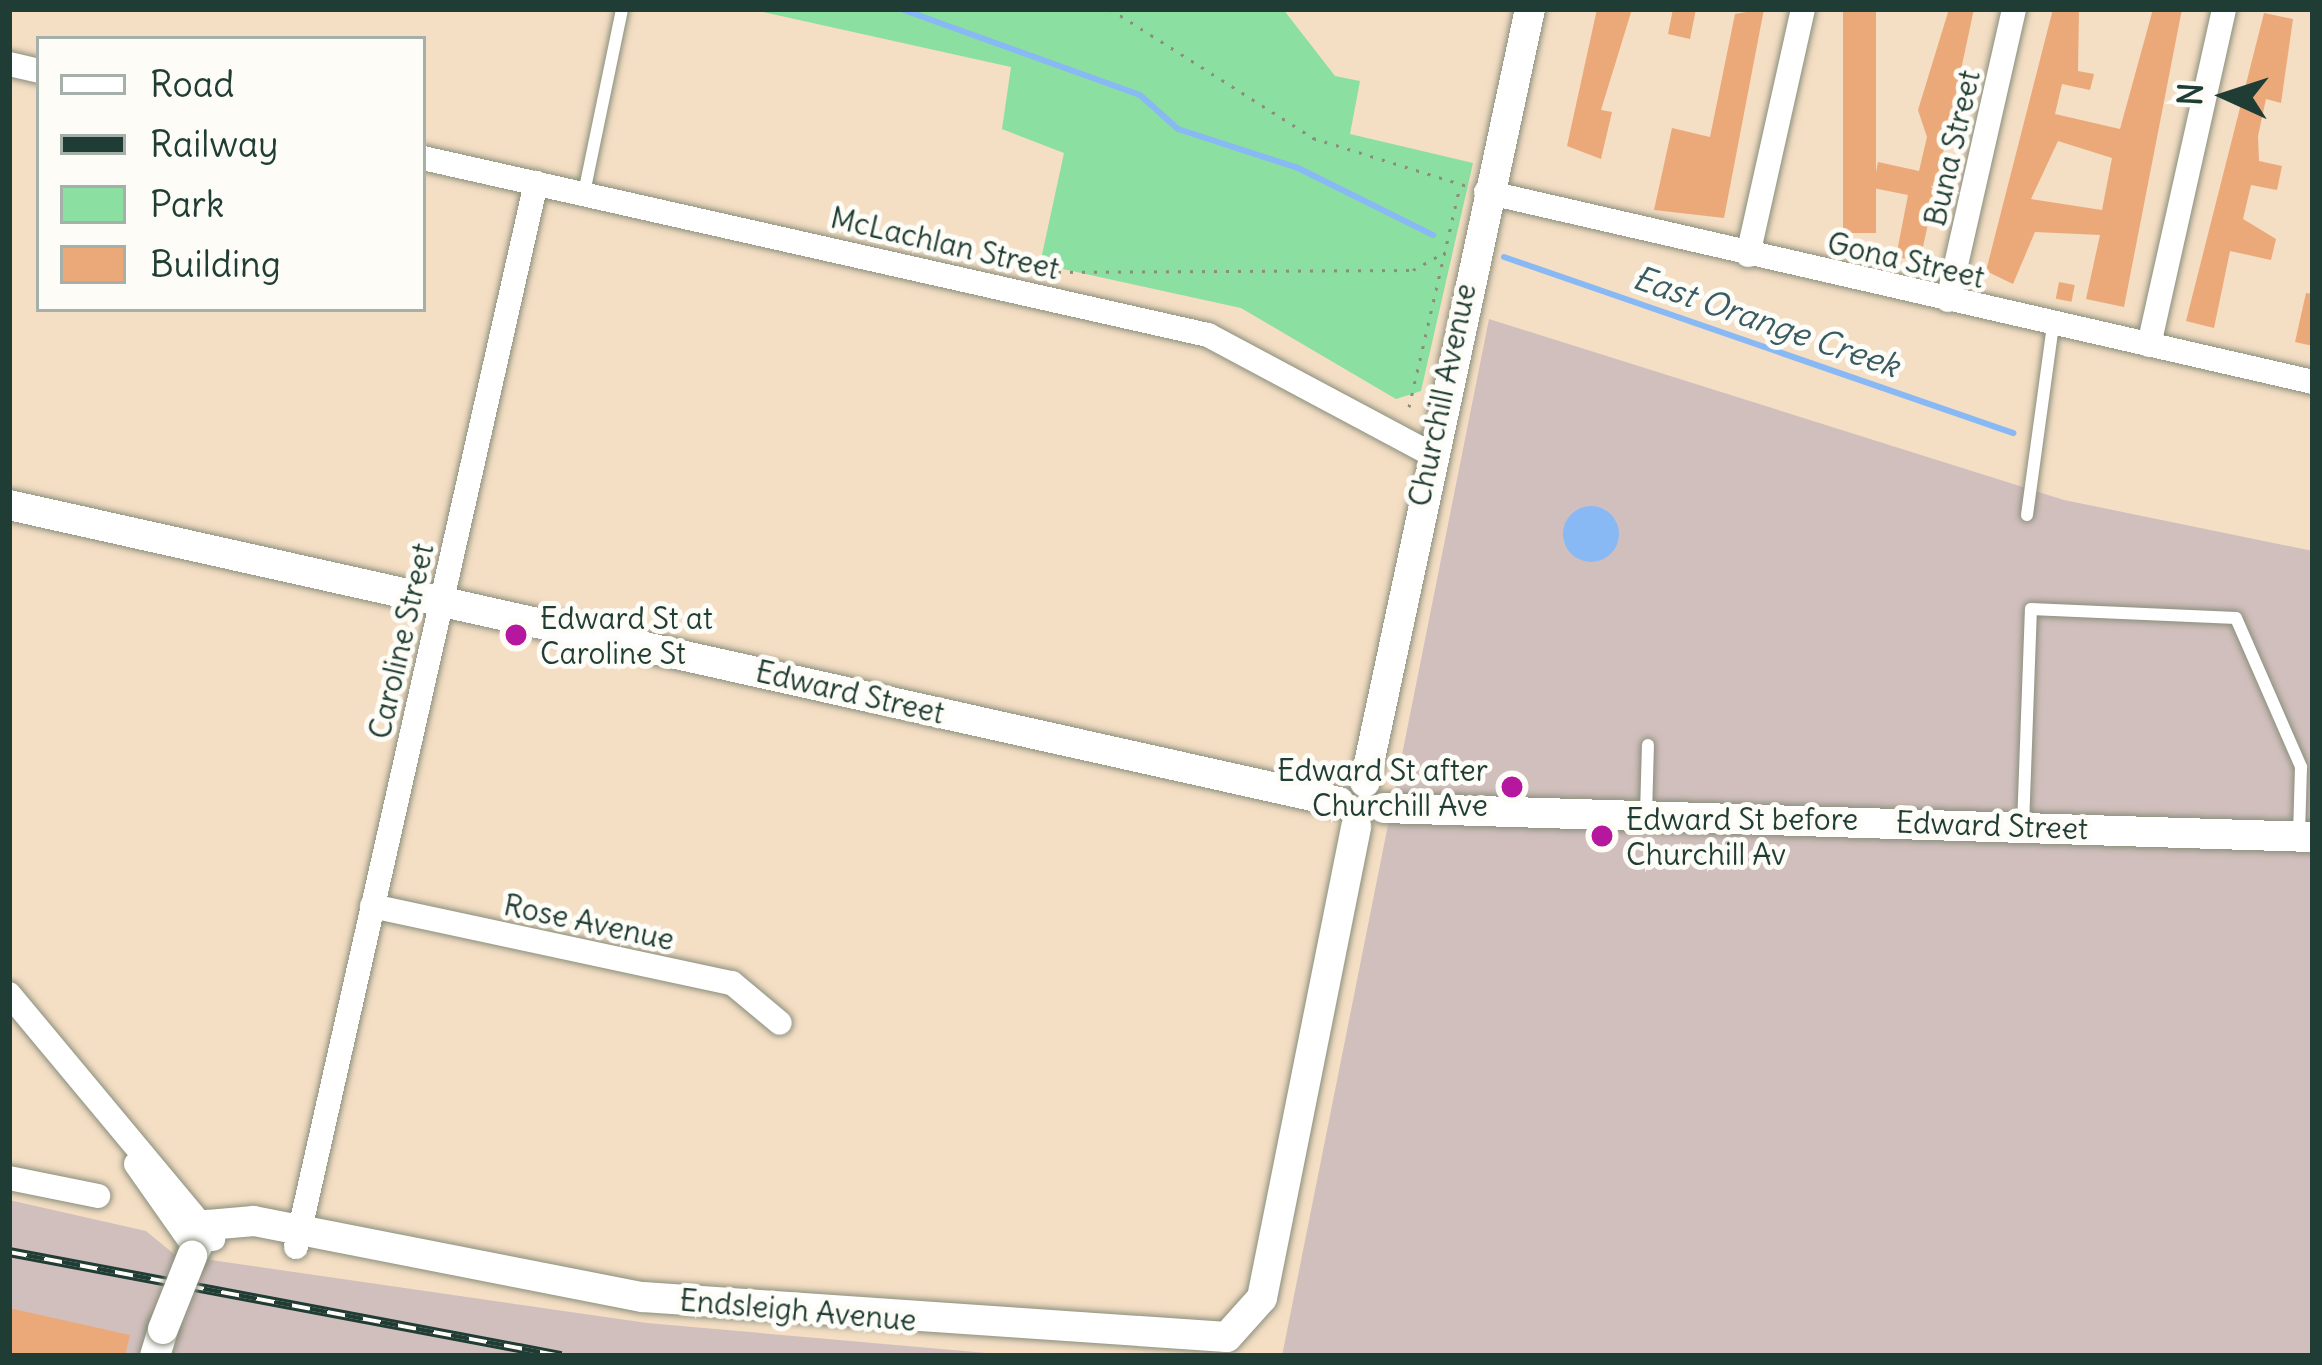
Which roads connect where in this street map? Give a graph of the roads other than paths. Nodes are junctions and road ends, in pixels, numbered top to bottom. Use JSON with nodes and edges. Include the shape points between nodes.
{"nodes":[{"id":1,"x":622,"y":9,"type":"edge"},
{"id":2,"x":1530,"y":9,"type":"edge"},
{"id":3,"x":1803,"y":9,"type":"edge"},
{"id":4,"x":2014,"y":9,"type":"edge"},
{"id":5,"x":2224,"y":9,"type":"edge"},
{"id":6,"x":426,"y":159,"type":"edge"},
{"id":7,"x":536,"y":183,"type":"junction"},
{"id":8,"x":1473,"y":188,"type":"junction"},
{"id":9,"x":584,"y":193,"type":"junction"},
{"id":10,"x":1748,"y":255,"type":"junction"},
{"id":11,"x":1948,"y":300,"type":"junction"},
{"id":12,"x":2053,"y":324,"type":"junction"},
{"id":13,"x":2149,"y":345,"type":"junction"},
{"id":14,"x":2313,"y":382,"type":"edge"},
{"id":15,"x":1429,"y":453,"type":"junction"},
{"id":16,"x":9,"y":505,"type":"edge"},
{"id":17,"x":2026,"y":515,"type":"dead end"},
{"id":18,"x":440,"y":600,"type":"junction"},
{"id":19,"x":1648,"y":745,"type":"dead end"},
{"id":20,"x":1365,"y":782,"type":"junction"},
{"id":21,"x":1384,"y":808,"type":"junction"},
{"id":22,"x":1348,"y":814,"type":"junction"},
{"id":23,"x":1646,"y":815,"type":"junction"},
{"id":24,"x":2023,"y":826,"type":"junction"},
{"id":25,"x":2306,"y":836,"type":"edge"},
{"id":26,"x":372,"y":906,"type":"junction"},
{"id":27,"x":9,"y":997,"type":"edge"},
{"id":28,"x":780,"y":1023,"type":"dead end"},
{"id":29,"x":325,"y":1112,"type":"junction"},
{"id":30,"x":9,"y":1178,"type":"edge"},
{"id":31,"x":98,"y":1196,"type":"dead end"},
{"id":32,"x":254,"y":1221,"type":"junction"},
{"id":33,"x":298,"y":1238,"type":"junction"},
{"id":34,"x":202,"y":1242,"type":"junction"},
{"id":35,"x":159,"y":1343,"type":"edge"}],
"edges":[{"from":1,"to":9,"type":"lane"},
{"from":2,"to":8,"type":"street","name":"Churchill Avenue"},
{"from":3,"to":10,"type":"street"},
{"from":4,"to":11,"type":"street","name":"Buna Street"},
{"from":5,"to":13,"type":"street"},
{"from":6,"to":7,"type":"street","name":"McLachlan Street"},
{"from":7,"to":9,"type":"street","name":"McLachlan Street"},
{"from":7,"to":18,"type":"street","name":"Caroline Street"},
{"from":8,"to":10,"type":"street","name":"Gona Street"},
{"from":8,"to":15,"type":"street","name":"Churchill Avenue"},
{"from":9,"to":15,"type":"street","name":"McLachlan Street","via":[[1208,335]]},
{"from":10,"to":11,"type":"street","name":"Gona Street"},
{"from":11,"to":12,"type":"street","name":"Gona Street"},
{"from":12,"to":13,"type":"street","name":"Gona Street"},
{"from":12,"to":17,"type":"lane"},
{"from":13,"to":14,"type":"street","name":"Gona Street"},
{"from":15,"to":20,"type":"street","name":"Churchill Avenue"},
{"from":16,"to":18,"type":"street","name":"Edward Street"},
{"from":18,"to":22,"type":"street","name":"Edward Street"},
{"from":18,"to":26,"type":"street","name":"Caroline Street"},
{"from":19,"to":23,"type":"lane"},
{"from":20,"to":21,"type":"street"},
{"from":20,"to":22,"type":"street"},
{"from":21,"to":22,"type":"street"},
{"from":21,"to":23,"type":"street","name":"Edward Street"},
{"from":22,"to":33,"type":"street","name":"Endsleigh Avenue","via":[[1262,1298],[1238,1332],[664,1299]]},
{"from":23,"to":24,"type":"street","name":"Edward Street"},
{"from":24,"to":25,"type":"street","name":"Edward Street"},
{"from":24,"to":25,"type":"lane","via":[[2030,609],[2236,618],[2301,767]]},
{"from":26,"to":28,"type":"street","name":"Rose Avenue","via":[[732,983]]},
{"from":26,"to":29,"type":"street","name":"Caroline Street"},
{"from":27,"to":34,"type":"street"},
{"from":29,"to":32,"type":"street","name":"Caroline Street","via":[[294,1196]]},
{"from":29,"to":33,"type":"street","name":"Caroline Street"},
{"from":30,"to":31,"type":"street"},
{"from":32,"to":33,"type":"street","name":"Endsleigh Avenue"},
{"from":32,"to":34,"type":"street","name":"Endsleigh Avenue"},
{"from":33,"to":34,"type":"street","name":"Endsleigh Avenue"},
{"from":34,"to":35,"type":"street","bridge":true}]}
